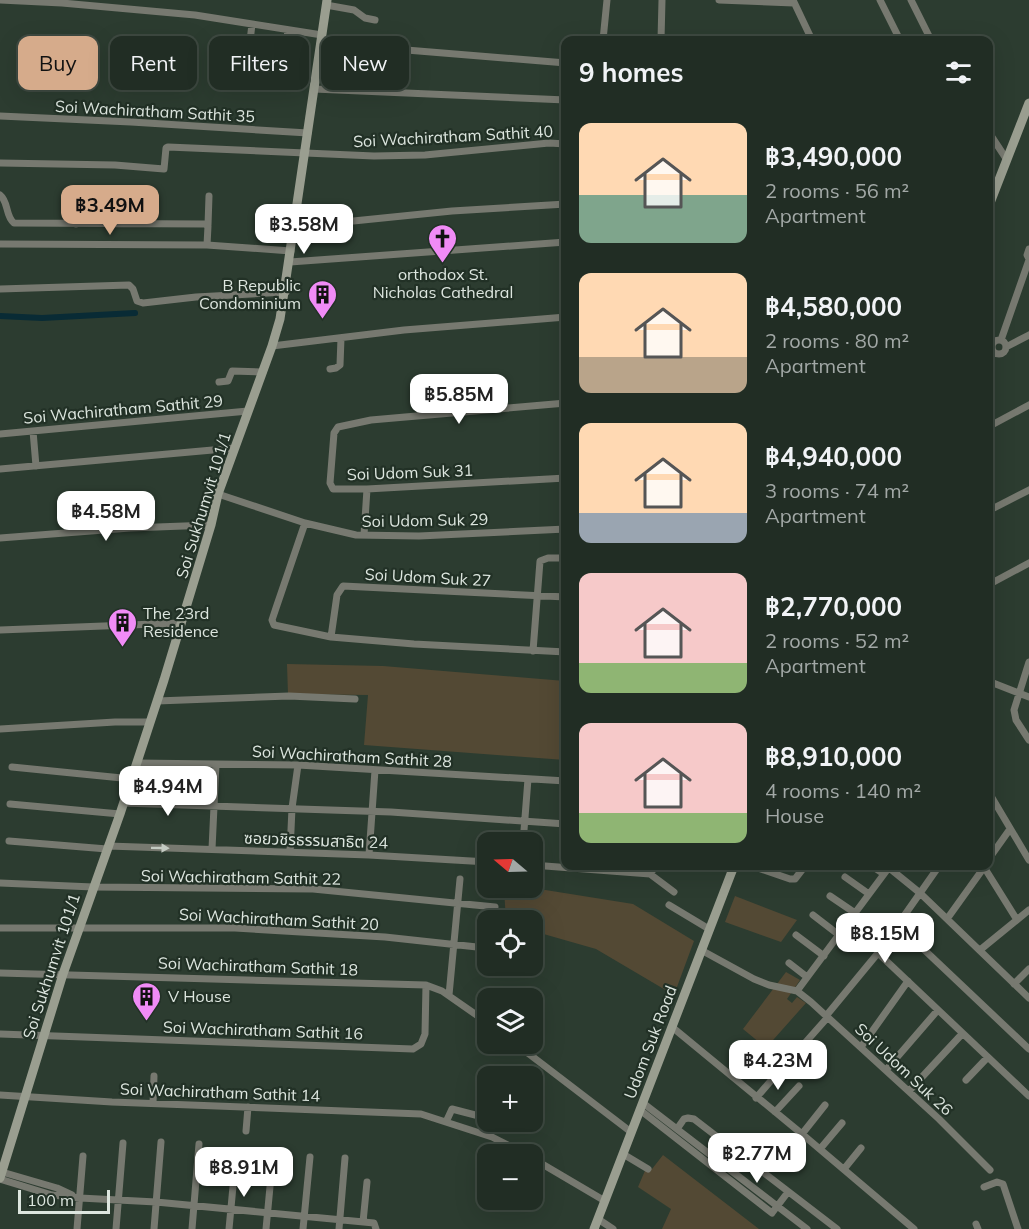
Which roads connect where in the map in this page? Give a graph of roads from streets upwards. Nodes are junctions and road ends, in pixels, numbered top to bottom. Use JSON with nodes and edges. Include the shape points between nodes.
{"nodes":[{"id":1,"x":0,"y":0,"type":"edge"},
{"id":2,"x":607,"y":0,"type":"edge"},
{"id":3,"x":662,"y":0,"type":"edge"},
{"id":4,"x":719,"y":0,"type":"edge"},
{"id":5,"x":880,"y":0,"type":"edge"},
{"id":6,"x":911,"y":0,"type":"edge"},
{"id":7,"x":794,"y":1,"type":"edge"},
{"id":8,"x":326,"y":3,"type":"edge"},
{"id":9,"x":375,"y":20,"type":"dead end"},
{"id":10,"x":252,"y":24,"type":"junction"},
{"id":11,"x":288,"y":30,"type":"junction"},
{"id":12,"x":251,"y":36,"type":"edge"},
{"id":13,"x":287,"y":36,"type":"edge"},
{"id":14,"x":321,"y":36,"type":"edge"},
{"id":15,"x":603,"y":36,"type":"edge"},
{"id":16,"x":660,"y":36,"type":"edge"},
{"id":17,"x":810,"y":36,"type":"edge"},
{"id":18,"x":898,"y":36,"type":"edge"},
{"id":19,"x":930,"y":36,"type":"edge"},
{"id":20,"x":321,"y":39,"type":"joint"},
{"id":21,"x":409,"y":48,"type":"edge"},
{"id":22,"x":561,"y":63,"type":"edge"},
{"id":23,"x":314,"y":89,"type":"junction"},
{"id":24,"x":561,"y":100,"type":"edge"},
{"id":25,"x":1029,"y":103,"type":"edge"},
{"id":26,"x":0,"y":116,"type":"edge"},
{"id":27,"x":308,"y":134,"type":"junction"},
{"id":28,"x":993,"y":139,"type":"edge"},
{"id":29,"x":561,"y":144,"type":"edge"},
{"id":30,"x":305,"y":154,"type":"junction"},
{"id":31,"x":1007,"y":160,"type":"junction"},
{"id":32,"x":0,"y":163,"type":"edge"},
{"id":33,"x":110,"y":191,"type":"dead end"},
{"id":34,"x":76,"y":193,"type":"dead end"},
{"id":35,"x":0,"y":195,"type":"edge"},
{"id":36,"x":209,"y":196,"type":"dead end"},
{"id":37,"x":993,"y":197,"type":"edge"},
{"id":38,"x":561,"y":204,"type":"edge"},
{"id":39,"x":76,"y":224,"type":"junction"},
{"id":40,"x":109,"y":224,"type":"junction"},
{"id":41,"x":208,"y":225,"type":"junction"},
{"id":42,"x":294,"y":227,"type":"junction"},
{"id":43,"x":561,"y":242,"type":"edge"},
{"id":44,"x":0,"y":244,"type":"edge"},
{"id":45,"x":207,"y":245,"type":"junction"},
{"id":46,"x":1029,"y":249,"type":"edge"},
{"id":47,"x":291,"y":250,"type":"junction"},
{"id":48,"x":1029,"y":260,"type":"edge"},
{"id":49,"x":290,"y":262,"type":"junction"},
{"id":50,"x":0,"y":289,"type":"edge"},
{"id":51,"x":286,"y":292,"type":"junction"},
{"id":52,"x":561,"y":317,"type":"edge"},
{"id":53,"x":1029,"y":336,"type":"edge"},
{"id":54,"x":341,"y":338,"type":"junction"},
{"id":55,"x":1001,"y":340,"type":"junction"},
{"id":56,"x":993,"y":343,"type":"edge"},
{"id":57,"x":272,"y":346,"type":"junction"},
{"id":58,"x":1006,"y":347,"type":"junction"},
{"id":59,"x":993,"y":349,"type":"edge"},
{"id":60,"x":330,"y":369,"type":"dead end"},
{"id":61,"x":263,"y":372,"type":"junction"},
{"id":62,"x":219,"y":382,"type":"dead end"},
{"id":63,"x":561,"y":403,"type":"edge"},
{"id":64,"x":1029,"y":405,"type":"edge"},
{"id":65,"x":248,"y":411,"type":"junction"},
{"id":66,"x":993,"y":424,"type":"edge"},
{"id":67,"x":33,"y":431,"type":"junction"},
{"id":68,"x":0,"y":434,"type":"edge"},
{"id":69,"x":235,"y":448,"type":"junction"},
{"id":70,"x":36,"y":466,"type":"junction"},
{"id":71,"x":0,"y":470,"type":"edge"},
{"id":72,"x":561,"y":478,"type":"edge"},
{"id":73,"x":367,"y":489,"type":"junction"},
{"id":74,"x":1029,"y":490,"type":"edge"},
{"id":75,"x":218,"y":494,"type":"junction"},
{"id":76,"x":993,"y":508,"type":"edge"},
{"id":77,"x":305,"y":523,"type":"junction"},
{"id":78,"x":211,"y":525,"type":"junction"},
{"id":79,"x":561,"y":529,"type":"edge"},
{"id":80,"x":364,"y":535,"type":"junction"},
{"id":81,"x":0,"y":538,"type":"edge"},
{"id":82,"x":561,"y":558,"type":"edge"},
{"id":83,"x":1029,"y":563,"type":"edge"},
{"id":84,"x":993,"y":582,"type":"edge"},
{"id":85,"x":537,"y":595,"type":"junction"},
{"id":86,"x":561,"y":597,"type":"edge"},
{"id":87,"x":181,"y":623,"type":"junction"},
{"id":88,"x":0,"y":630,"type":"edge"},
{"id":89,"x":331,"y":637,"type":"junction"},
{"id":90,"x":533,"y":651,"type":"junction"},
{"id":91,"x":561,"y":652,"type":"edge"},
{"id":92,"x":1029,"y":662,"type":"edge"},
{"id":93,"x":993,"y":683,"type":"edge"},
{"id":94,"x":1018,"y":693,"type":"junction"},
{"id":95,"x":1029,"y":697,"type":"edge"},
{"id":96,"x":355,"y":699,"type":"dead end"},
{"id":97,"x":157,"y":701,"type":"junction"},
{"id":98,"x":150,"y":723,"type":"junction"},
{"id":99,"x":0,"y":729,"type":"edge"},
{"id":100,"x":1029,"y":740,"type":"edge"},
{"id":101,"x":137,"y":763,"type":"junction"},
{"id":102,"x":216,"y":764,"type":"junction"},
{"id":103,"x":298,"y":765,"type":"junction"},
{"id":104,"x":12,"y":767,"type":"dead end"},
{"id":105,"x":375,"y":770,"type":"junction"},
{"id":106,"x":132,"y":779,"type":"junction"},
{"id":107,"x":528,"y":779,"type":"junction"},
{"id":108,"x":561,"y":781,"type":"edge"},
{"id":109,"x":993,"y":799,"type":"edge"},
{"id":110,"x":123,"y":803,"type":"junction"},
{"id":111,"x":10,"y":804,"type":"dead end"},
{"id":112,"x":214,"y":806,"type":"junction"},
{"id":113,"x":292,"y":808,"type":"junction"},
{"id":114,"x":371,"y":811,"type":"junction"},
{"id":115,"x":120,"y":814,"type":"junction"},
{"id":116,"x":523,"y":820,"type":"junction"},
{"id":117,"x":561,"y":824,"type":"edge"},
{"id":118,"x":1010,"y":828,"type":"junction"},
{"id":119,"x":523,"y":832,"type":"edge"},
{"id":120,"x":9,"y":841,"type":"dead end"},
{"id":121,"x":107,"y":848,"type":"junction"},
{"id":122,"x":212,"y":849,"type":"junction"},
{"id":123,"x":290,"y":852,"type":"junction"},
{"id":124,"x":993,"y":854,"type":"edge"},
{"id":125,"x":369,"y":855,"type":"junction"},
{"id":126,"x":1029,"y":860,"type":"edge"},
{"id":127,"x":477,"y":861,"type":"edge"},
{"id":128,"x":543,"y":866,"type":"edge"},
{"id":129,"x":561,"y":867,"type":"edge"},
{"id":130,"x":598,"y":870,"type":"edge"},
{"id":131,"x":653,"y":870,"type":"edge"},
{"id":132,"x":732,"y":870,"type":"edge"},
{"id":133,"x":764,"y":870,"type":"edge"},
{"id":134,"x":802,"y":870,"type":"edge"},
{"id":135,"x":886,"y":870,"type":"edge"},
{"id":136,"x":888,"y":870,"type":"edge"},
{"id":137,"x":936,"y":870,"type":"edge"},
{"id":138,"x":982,"y":870,"type":"edge"},
{"id":139,"x":989,"y":870,"type":"edge"},
{"id":140,"x":650,"y":874,"type":"junction"},
{"id":141,"x":845,"y":877,"type":"dead end"},
{"id":142,"x":460,"y":879,"type":"dead end"},
{"id":143,"x":0,"y":883,"type":"edge"},
{"id":144,"x":93,"y":887,"type":"junction"},
{"id":145,"x":674,"y":892,"type":"dead end"},
{"id":146,"x":920,"y":893,"type":"junction"},
{"id":147,"x":869,"y":894,"type":"junction"},
{"id":148,"x":830,"y":896,"type":"dead end"},
{"id":149,"x":459,"y":904,"type":"junction"},
{"id":150,"x":669,"y":905,"type":"dead end"},
{"id":151,"x":495,"y":907,"type":"dead end"},
{"id":152,"x":1029,"y":910,"type":"edge"},
{"id":153,"x":855,"y":914,"type":"junction"},
{"id":154,"x":813,"y":915,"type":"dead end"},
{"id":155,"x":947,"y":919,"type":"junction"},
{"id":156,"x":1017,"y":920,"type":"junction"},
{"id":157,"x":897,"y":924,"type":"junction"},
{"id":158,"x":79,"y":927,"type":"junction"},
{"id":159,"x":0,"y":928,"type":"edge"},
{"id":160,"x":709,"y":929,"type":"junction"},
{"id":161,"x":796,"y":935,"type":"dead end"},
{"id":162,"x":839,"y":935,"type":"junction"},
{"id":163,"x":453,"y":944,"type":"junction"},
{"id":164,"x":477,"y":947,"type":"dead end"},
{"id":165,"x":701,"y":950,"type":"junction"},
{"id":166,"x":980,"y":950,"type":"junction"},
{"id":167,"x":878,"y":953,"type":"junction"},
{"id":168,"x":824,"y":956,"type":"junction"},
{"id":169,"x":789,"y":963,"type":"dead end"},
{"id":170,"x":1029,"y":969,"type":"edge"},
{"id":171,"x":0,"y":973,"type":"edge"},
{"id":172,"x":63,"y":974,"type":"junction"},
{"id":173,"x":807,"y":977,"type":"junction"},
{"id":174,"x":908,"y":981,"type":"junction"},
{"id":175,"x":1014,"y":984,"type":"junction"},
{"id":176,"x":426,"y":985,"type":"junction"},
{"id":177,"x":797,"y":991,"type":"junction"},
{"id":178,"x":449,"y":995,"type":"junction"},
{"id":179,"x":1029,"y":998,"type":"edge"},
{"id":180,"x":937,"y":1011,"type":"junction"},
{"id":181,"x":477,"y":1015,"type":"edge"},
{"id":182,"x":827,"y":1016,"type":"junction"},
{"id":183,"x":672,"y":1027,"type":"junction"},
{"id":184,"x":0,"y":1034,"type":"edge"},
{"id":185,"x":962,"y":1034,"type":"junction"},
{"id":186,"x":43,"y":1036,"type":"junction"},
{"id":187,"x":861,"y":1047,"type":"junction"},
{"id":188,"x":1029,"y":1050,"type":"edge"},
{"id":189,"x":529,"y":1054,"type":"edge"},
{"id":190,"x":987,"y":1058,"type":"junction"},
{"id":191,"x":789,"y":1061,"type":"dead end"},
{"id":192,"x":781,"y":1069,"type":"dead end"},
{"id":193,"x":886,"y":1070,"type":"junction"},
{"id":194,"x":153,"y":1076,"type":"dead end"},
{"id":195,"x":966,"y":1080,"type":"dead end"},
{"id":196,"x":799,"y":1086,"type":"dead end"},
{"id":197,"x":909,"y":1091,"type":"junction"},
{"id":198,"x":0,"y":1095,"type":"edge"},
{"id":199,"x":26,"y":1095,"type":"junction"},
{"id":200,"x":1029,"y":1095,"type":"edge"},
{"id":201,"x":756,"y":1098,"type":"junction"},
{"id":202,"x":153,"y":1103,"type":"junction"},
{"id":203,"x":641,"y":1106,"type":"junction"},
{"id":204,"x":825,"y":1106,"type":"dead end"},
{"id":205,"x":249,"y":1107,"type":"junction"},
{"id":206,"x":775,"y":1112,"type":"junction"},
{"id":207,"x":446,"y":1122,"type":"junction"},
{"id":208,"x":842,"y":1123,"type":"dead end"},
{"id":209,"x":673,"y":1129,"type":"junction"},
{"id":210,"x":246,"y":1131,"type":"dead end"},
{"id":211,"x":632,"y":1132,"type":"junction"},
{"id":212,"x":481,"y":1133,"type":"junction"},
{"id":213,"x":802,"y":1134,"type":"junction"},
{"id":214,"x":161,"y":1142,"type":"dead end"},
{"id":215,"x":123,"y":1143,"type":"dead end"},
{"id":216,"x":199,"y":1144,"type":"dead end"},
{"id":217,"x":508,"y":1144,"type":"edge"},
{"id":218,"x":861,"y":1148,"type":"dead end"},
{"id":219,"x":820,"y":1149,"type":"junction"},
{"id":220,"x":623,"y":1154,"type":"junction"},
{"id":221,"x":273,"y":1155,"type":"dead end"},
{"id":222,"x":84,"y":1156,"type":"dead end"},
{"id":223,"x":310,"y":1156,"type":"dead end"},
{"id":224,"x":345,"y":1158,"type":"dead end"},
{"id":225,"x":543,"y":1164,"type":"edge"},
{"id":226,"x":235,"y":1165,"type":"dead end"},
{"id":227,"x":648,"y":1169,"type":"dead end"},
{"id":228,"x":844,"y":1169,"type":"junction"},
{"id":229,"x":990,"y":1170,"type":"dead end"},
{"id":230,"x":1,"y":1176,"type":"edge"},
{"id":231,"x":367,"y":1182,"type":"dead end"},
{"id":232,"x":984,"y":1187,"type":"dead end"},
{"id":233,"x":788,"y":1192,"type":"junction"},
{"id":234,"x":80,"y":1198,"type":"junction"},
{"id":235,"x":118,"y":1199,"type":"junction"},
{"id":236,"x":605,"y":1201,"type":"junction"},
{"id":237,"x":156,"y":1202,"type":"junction"},
{"id":238,"x":777,"y":1206,"type":"junction"},
{"id":239,"x":194,"y":1207,"type":"junction"},
{"id":240,"x":231,"y":1209,"type":"junction"},
{"id":241,"x":267,"y":1212,"type":"junction"},
{"id":242,"x":305,"y":1216,"type":"junction"},
{"id":243,"x":340,"y":1219,"type":"junction"},
{"id":244,"x":598,"y":1219,"type":"junction"},
{"id":245,"x":363,"y":1222,"type":"junction"},
{"id":246,"x":375,"y":1226,"type":"edge"},
{"id":247,"x":77,"y":1229,"type":"edge"},
{"id":248,"x":116,"y":1229,"type":"edge"},
{"id":249,"x":154,"y":1229,"type":"edge"},
{"id":250,"x":192,"y":1229,"type":"edge"},
{"id":251,"x":229,"y":1229,"type":"edge"},
{"id":252,"x":266,"y":1229,"type":"edge"},
{"id":253,"x":303,"y":1229,"type":"edge"},
{"id":254,"x":339,"y":1229,"type":"edge"},
{"id":255,"x":594,"y":1229,"type":"edge"},
{"id":256,"x":613,"y":1229,"type":"edge"},
{"id":257,"x":807,"y":1229,"type":"edge"},
{"id":258,"x":837,"y":1229,"type":"edge"},
{"id":259,"x":914,"y":1229,"type":"edge"},
{"id":260,"x":1018,"y":1229,"type":"edge"}],
"edges":[{"from":1,"to":10,"type":"street","via":[[93,5]]},
{"from":2,"to":15,"type":"street"},
{"from":3,"to":16,"type":"street"},
{"from":4,"to":7,"type":"street"},
{"from":5,"to":18,"type":"street"},
{"from":6,"to":19,"type":"street"},
{"from":7,"to":17,"type":"street"},
{"from":8,"to":9,"type":"street"},
{"from":8,"to":14,"type":"street","name":"Soi Sukhumvit 101/1"},
{"from":10,"to":11,"type":"street"},
{"from":10,"to":12,"type":"street"},
{"from":11,"to":13,"type":"street"},
{"from":11,"to":20,"type":"street"},
{"from":20,"to":23,"type":"street","name":"Soi Sukhumvit 101/1"},
{"from":21,"to":22,"type":"street"},
{"from":23,"to":24,"type":"street"},
{"from":23,"to":27,"type":"street","name":"Soi Sukhumvit 101/1"},
{"from":25,"to":31,"type":"street"},
{"from":26,"to":27,"type":"street","name":"Soi Wachiratham Sathit 35"},
{"from":27,"to":30,"type":"street","name":"Soi Sukhumvit 101/1"},
{"from":28,"to":31,"type":"street"},
{"from":29,"to":30,"type":"street","name":"Soi Wachiratham Sathit 40","via":[[425,154]]},
{"from":30,"to":32,"type":"street","name":"Soi Wachiratham Sathit 40","via":[[168,147],[164,169]]},
{"from":30,"to":42,"type":"street","name":"Soi Sukhumvit 101/1"},
{"from":31,"to":37,"type":"street"},
{"from":33,"to":40,"type":"street"},
{"from":34,"to":39,"type":"street"},
{"from":35,"to":39,"type":"street","via":[[14,223]]},
{"from":36,"to":41,"type":"street"},
{"from":38,"to":42,"type":"street"},
{"from":39,"to":40,"type":"street"},
{"from":40,"to":41,"type":"street"},
{"from":41,"to":45,"type":"street"},
{"from":42,"to":47,"type":"street","name":"Soi Sukhumvit 101/1"},
{"from":43,"to":49,"type":"street"},
{"from":44,"to":45,"type":"street"},
{"from":45,"to":47,"type":"street"},
{"from":46,"to":48,"type":"street"},
{"from":47,"to":49,"type":"street","name":"Soi Sukhumvit 101/1"},
{"from":48,"to":55,"type":"street"},
{"from":49,"to":51,"type":"street","name":"Soi Sukhumvit 101/1"},
{"from":50,"to":51,"type":"street","via":[[129,285],[137,301],[143,303]]},
{"from":51,"to":57,"type":"street","name":"Soi Sukhumvit 101/1"},
{"from":52,"to":54,"type":"street"},
{"from":53,"to":58,"type":"street"},
{"from":54,"to":57,"type":"street"},
{"from":54,"to":60,"type":"street","via":[[340,365]]},
{"from":55,"to":56,"type":"street"},
{"from":55,"to":58,"type":"street"},
{"from":57,"to":61,"type":"street","name":"Soi Sukhumvit 101/1"},
{"from":58,"to":59,"type":"street","via":[[999,354]]},
{"from":61,"to":62,"type":"street","via":[[232,370],[228,381]]},
{"from":61,"to":65,"type":"street","name":"Soi Sukhumvit 101/1"},
{"from":63,"to":73,"type":"street","name":"Soi Udom Suk 31","via":[[371,420],[338,428],[334,433],[331,487]]},
{"from":64,"to":66,"type":"street"},
{"from":65,"to":67,"type":"street","name":"Soi Wachiratham Sathit 29"},
{"from":65,"to":69,"type":"street","name":"Soi Sukhumvit 101/1"},
{"from":67,"to":68,"type":"street","name":"Soi Wachiratham Sathit 29"},
{"from":67,"to":70,"type":"street"},
{"from":69,"to":70,"type":"street"},
{"from":69,"to":75,"type":"street","name":"Soi Sukhumvit 101/1"},
{"from":70,"to":71,"type":"street"},
{"from":72,"to":73,"type":"street","name":"Soi Udom Suk 31"},
{"from":73,"to":80,"type":"street"},
{"from":74,"to":76,"type":"street"},
{"from":75,"to":77,"type":"street","name":"Soi Udom Suk 29"},
{"from":75,"to":78,"type":"street","name":"Soi Sukhumvit 101/1"},
{"from":77,"to":80,"type":"street","name":"Soi Udom Suk 29"},
{"from":77,"to":89,"type":"street","via":[[272,620],[276,626]]},
{"from":78,"to":81,"type":"street"},
{"from":78,"to":87,"type":"street","name":"Soi Sukhumvit 101/1"},
{"from":79,"to":80,"type":"street","name":"Soi Udom Suk 29"},
{"from":82,"to":85,"type":"street","via":[[541,560]]},
{"from":83,"to":84,"type":"street"},
{"from":85,"to":86,"type":"street","name":"Soi Udom Suk 27"},
{"from":85,"to":89,"type":"street","name":"Soi Udom Suk 27","via":[[343,586],[337,595]]},
{"from":85,"to":90,"type":"street"},
{"from":87,"to":88,"type":"street"},
{"from":87,"to":97,"type":"street","name":"Soi Sukhumvit 101/1"},
{"from":89,"to":90,"type":"street"},
{"from":90,"to":91,"type":"street"},
{"from":92,"to":94,"type":"street"},
{"from":93,"to":94,"type":"street"},
{"from":94,"to":95,"type":"street"},
{"from":94,"to":100,"type":"street","via":[[1014,715]]},
{"from":96,"to":97,"type":"street","via":[[289,696]]},
{"from":97,"to":98,"type":"street","name":"Soi Sukhumvit 101/1"},
{"from":98,"to":99,"type":"street"},
{"from":98,"to":101,"type":"street","name":"Soi Sukhumvit 101/1"},
{"from":101,"to":102,"type":"street","name":"Soi Wachiratham Sathit 28"},
{"from":101,"to":106,"type":"street","name":"Soi Sukhumvit 101/1"},
{"from":102,"to":103,"type":"street","name":"Soi Wachiratham Sathit 28"},
{"from":102,"to":112,"type":"street"},
{"from":103,"to":105,"type":"street","name":"Soi Wachiratham Sathit 28"},
{"from":103,"to":113,"type":"street"},
{"from":104,"to":106,"type":"street"},
{"from":105,"to":107,"type":"street","name":"Soi Wachiratham Sathit 28"},
{"from":105,"to":114,"type":"street"},
{"from":106,"to":110,"type":"street","name":"Soi Sukhumvit 101/1"},
{"from":107,"to":108,"type":"street","name":"Soi Wachiratham Sathit 28"},
{"from":107,"to":116,"type":"street"},
{"from":109,"to":118,"type":"street"},
{"from":110,"to":112,"type":"street"},
{"from":110,"to":115,"type":"street","name":"Soi Sukhumvit 101/1"},
{"from":111,"to":115,"type":"street"},
{"from":112,"to":113,"type":"street"},
{"from":112,"to":122,"type":"street"},
{"from":113,"to":114,"type":"street"},
{"from":113,"to":123,"type":"street"},
{"from":114,"to":116,"type":"street"},
{"from":114,"to":125,"type":"street"},
{"from":115,"to":121,"type":"street","name":"Soi Sukhumvit 101/1"},
{"from":116,"to":117,"type":"street"},
{"from":116,"to":119,"type":"street"},
{"from":118,"to":124,"type":"street"},
{"from":118,"to":126,"type":"street"},
{"from":120,"to":121,"type":"street","name":"ซอยวชิรธรรมสาธิต 24"},
{"from":121,"to":122,"type":"street","name":"ซอยวชิรธรรมสาธิต 24","one_way":true},
{"from":121,"to":144,"type":"street","name":"Soi Sukhumvit 101/1"},
{"from":122,"to":123,"type":"street","name":"ซอยวชิรธรรมสาธิต 24"},
{"from":123,"to":125,"type":"street","name":"ซอยวชิรธรรมสาธิต 24"},
{"from":125,"to":127,"type":"street","name":"ซอยวชิรธรรมสาธิต 24"},
{"from":128,"to":129,"type":"street"},
{"from":130,"to":140,"type":"street"},
{"from":131,"to":140,"type":"street"},
{"from":132,"to":160,"type":"street","name":"Udom Suk Road"},
{"from":133,"to":134,"type":"street","via":[[790,879]]},
{"from":135,"to":147,"type":"street"},
{"from":136,"to":146,"type":"street"},
{"from":137,"to":146,"type":"street"},
{"from":138,"to":155,"type":"street"},
{"from":139,"to":156,"type":"street"},
{"from":140,"to":145,"type":"street"},
{"from":141,"to":147,"type":"street"},
{"from":142,"to":149,"type":"street"},
{"from":143,"to":144,"type":"street","name":"Soi Wachiratham Sathit 22"},
{"from":144,"to":149,"type":"street","name":"Soi Wachiratham Sathit 22","via":[[313,889]]},
{"from":144,"to":158,"type":"street","name":"Soi Sukhumvit 101/1"},
{"from":146,"to":155,"type":"street"},
{"from":146,"to":157,"type":"street"},
{"from":147,"to":153,"type":"street"},
{"from":148,"to":153,"type":"street"},
{"from":149,"to":151,"type":"street","name":"Soi Wachiratham Sathit 22"},
{"from":149,"to":163,"type":"street"},
{"from":150,"to":160,"type":"street"},
{"from":152,"to":156,"type":"street"},
{"from":153,"to":162,"type":"street"},
{"from":154,"to":162,"type":"street"},
{"from":155,"to":166,"type":"street"},
{"from":156,"to":166,"type":"street"},
{"from":157,"to":167,"type":"street"},
{"from":157,"to":188,"type":"street"},
{"from":158,"to":159,"type":"street","name":"Soi Wachiratham Sathit 20"},
{"from":158,"to":163,"type":"street","name":"Soi Wachiratham Sathit 20","via":[[235,928]]},
{"from":158,"to":172,"type":"street","name":"Soi Sukhumvit 101/1"},
{"from":160,"to":165,"type":"street","name":"Udom Suk Road"},
{"from":161,"to":168,"type":"street"},
{"from":162,"to":168,"type":"street"},
{"from":163,"to":164,"type":"street","name":"Soi Wachiratham Sathit 20"},
{"from":163,"to":178,"type":"street"},
{"from":165,"to":177,"type":"street","name":"Soi Udom Suk 26","via":[[754,980]]},
{"from":165,"to":183,"type":"street","name":"Udom Suk Road"},
{"from":166,"to":175,"type":"street"},
{"from":167,"to":174,"type":"street"},
{"from":167,"to":182,"type":"street"},
{"from":168,"to":173,"type":"street"},
{"from":169,"to":173,"type":"street"},
{"from":170,"to":175,"type":"street"},
{"from":171,"to":172,"type":"street","name":"Soi Wachiratham Sathit 18"},
{"from":172,"to":176,"type":"street","name":"Soi Wachiratham Sathit 18"},
{"from":172,"to":186,"type":"street","name":"Soi Sukhumvit 101/1"},
{"from":173,"to":177,"type":"street"},
{"from":174,"to":180,"type":"street"},
{"from":174,"to":187,"type":"street"},
{"from":175,"to":179,"type":"street"},
{"from":176,"to":178,"type":"street","name":"Soi Wachiratham Sathit 18"},
{"from":176,"to":186,"type":"street","name":"Soi Wachiratham Sathit 16","via":[[426,1034],[413,1049]]},
{"from":177,"to":182,"type":"street","name":"Soi Udom Suk 26"},
{"from":178,"to":181,"type":"street","name":"Soi Wachiratham Sathit 18"},
{"from":180,"to":185,"type":"street"},
{"from":180,"to":193,"type":"street"},
{"from":182,"to":187,"type":"street","name":"Soi Udom Suk 26"},
{"from":182,"to":191,"type":"street"},
{"from":183,"to":201,"type":"street"},
{"from":183,"to":203,"type":"street","name":"Udom Suk Road"},
{"from":184,"to":186,"type":"street"},
{"from":185,"to":190,"type":"street"},
{"from":185,"to":197,"type":"street"},
{"from":186,"to":199,"type":"street","name":"Soi Sukhumvit 101/1"},
{"from":187,"to":193,"type":"street","name":"Soi Udom Suk 26"},
{"from":189,"to":211,"type":"street"},
{"from":190,"to":195,"type":"street"},
{"from":190,"to":200,"type":"street"},
{"from":192,"to":201,"type":"street"},
{"from":193,"to":197,"type":"street","name":"Soi Udom Suk 26"},
{"from":194,"to":202,"type":"street"},
{"from":196,"to":206,"type":"street"},
{"from":197,"to":229,"type":"street","name":"Soi Udom Suk 26"},
{"from":198,"to":199,"type":"street","name":"Soi Wachiratham Sathit 14"},
{"from":199,"to":202,"type":"street","name":"Soi Wachiratham Sathit 14"},
{"from":199,"to":230,"type":"street","name":"Soi Sukhumvit 101/1"},
{"from":201,"to":206,"type":"street"},
{"from":202,"to":205,"type":"street","name":"Soi Wachiratham Sathit 14"},
{"from":203,"to":209,"type":"street"},
{"from":203,"to":211,"type":"street","name":"Udom Suk Road"},
{"from":204,"to":213,"type":"street"},
{"from":205,"to":207,"type":"street","name":"Soi Wachiratham Sathit 14","via":[[421,1114]]},
{"from":205,"to":210,"type":"street"},
{"from":206,"to":213,"type":"street"},
{"from":207,"to":212,"type":"street","name":"Soi Wachiratham Sathit 14"},
{"from":207,"to":212,"type":"street","via":[[452,1109],[479,1116],[484,1120]]},
{"from":208,"to":219,"type":"street"},
{"from":209,"to":233,"type":"street","via":[[684,1119],[694,1119]]},
{"from":209,"to":238,"type":"street","via":[[772,1213]]},
{"from":211,"to":220,"type":"street","name":"Udom Suk Road"},
{"from":212,"to":217,"type":"street","name":"Soi Wachiratham Sathit 14"},
{"from":213,"to":219,"type":"street"},
{"from":214,"to":237,"type":"street"},
{"from":215,"to":235,"type":"street"},
{"from":216,"to":239,"type":"street"},
{"from":218,"to":228,"type":"street"},
{"from":219,"to":228,"type":"street"},
{"from":220,"to":227,"type":"street"},
{"from":220,"to":236,"type":"street","name":"Udom Suk Road"},
{"from":221,"to":241,"type":"street"},
{"from":222,"to":234,"type":"street"},
{"from":223,"to":242,"type":"street"},
{"from":224,"to":243,"type":"street"},
{"from":225,"to":236,"type":"street"},
{"from":226,"to":240,"type":"street"},
{"from":228,"to":259,"type":"street"},
{"from":230,"to":234,"type":"street","via":[[57,1188]]},
{"from":231,"to":245,"type":"street"},
{"from":232,"to":260,"type":"street","via":[[997,1182],[1004,1184]]},
{"from":233,"to":238,"type":"street"},
{"from":233,"to":258,"type":"street"},
{"from":234,"to":235,"type":"street"},
{"from":234,"to":247,"type":"street"},
{"from":235,"to":237,"type":"street"},
{"from":235,"to":248,"type":"street"},
{"from":236,"to":244,"type":"street","name":"Udom Suk Road"},
{"from":237,"to":239,"type":"street"},
{"from":237,"to":249,"type":"street"},
{"from":238,"to":257,"type":"street"},
{"from":239,"to":240,"type":"street"},
{"from":239,"to":250,"type":"street"},
{"from":240,"to":241,"type":"street"},
{"from":240,"to":251,"type":"street"},
{"from":241,"to":242,"type":"street"},
{"from":241,"to":252,"type":"street"},
{"from":242,"to":243,"type":"street"},
{"from":242,"to":253,"type":"street"},
{"from":243,"to":245,"type":"street"},
{"from":243,"to":254,"type":"street"},
{"from":244,"to":255,"type":"street","name":"Udom Suk Road"},
{"from":244,"to":256,"type":"street"},
{"from":245,"to":246,"type":"street"}]}
